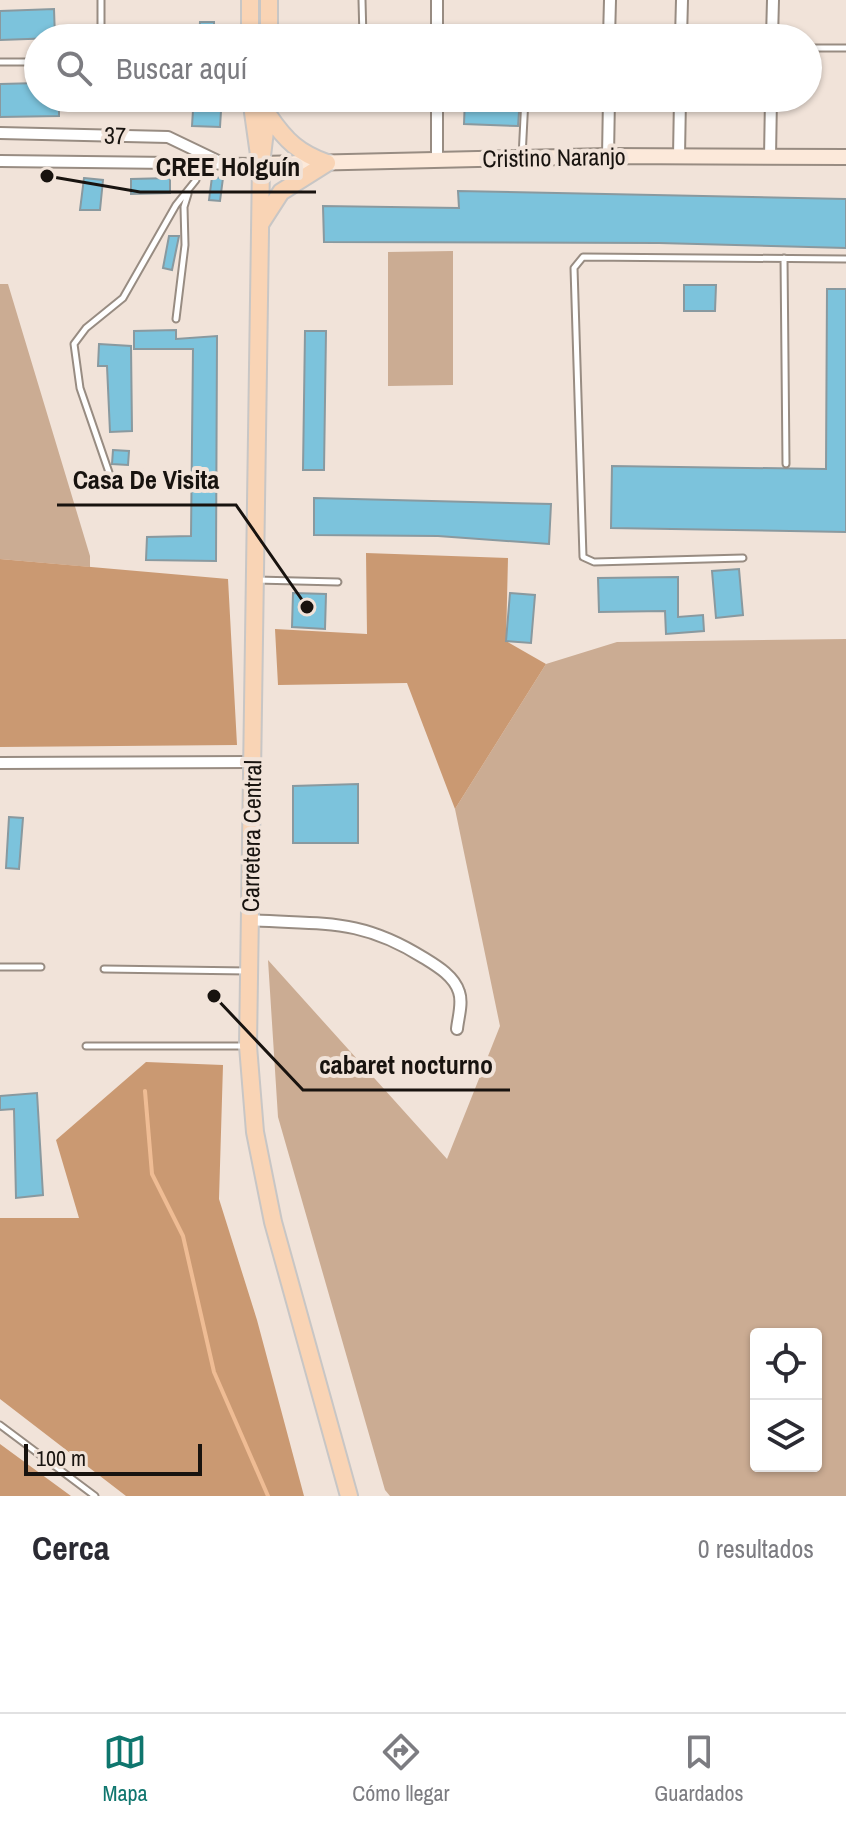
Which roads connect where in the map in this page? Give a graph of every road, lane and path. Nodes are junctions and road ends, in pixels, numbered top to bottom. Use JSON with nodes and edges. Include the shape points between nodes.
{"nodes":[{"id":1,"x":101,"y":0,"type":"edge"},
{"id":2,"x":250,"y":0,"type":"edge"},
{"id":3,"x":269,"y":0,"type":"edge"},
{"id":4,"x":362,"y":0,"type":"edge"},
{"id":5,"x":437,"y":0,"type":"edge"},
{"id":6,"x":610,"y":0,"type":"edge"},
{"id":7,"x":682,"y":0,"type":"edge"},
{"id":8,"x":773,"y":0,"type":"edge"},
{"id":9,"x":101,"y":24,"type":"edge"},
{"id":10,"x":250,"y":24,"type":"edge"},
{"id":11,"x":269,"y":24,"type":"edge"},
{"id":12,"x":363,"y":24,"type":"edge"},
{"id":13,"x":437,"y":24,"type":"edge"},
{"id":14,"x":609,"y":24,"type":"edge"},
{"id":15,"x":681,"y":24,"type":"edge"},
{"id":16,"x":772,"y":24,"type":"edge"},
{"id":17,"x":822,"y":48,"type":"edge"},
{"id":18,"x":846,"y":48,"type":"edge"},
{"id":19,"x":0,"y":62,"type":"edge"},
{"id":20,"x":24,"y":62,"type":"edge"},
{"id":21,"x":251,"y":112,"type":"edge"},
{"id":22,"x":269,"y":112,"type":"edge"},
{"id":23,"x":437,"y":112,"type":"edge"},
{"id":24,"x":524,"y":112,"type":"edge"},
{"id":25,"x":609,"y":112,"type":"edge"},
{"id":26,"x":680,"y":112,"type":"edge"},
{"id":27,"x":771,"y":112,"type":"edge"},
{"id":28,"x":269,"y":116,"type":"junction"},
{"id":29,"x":0,"y":133,"type":"edge"},
{"id":30,"x":608,"y":156,"type":"junction"},
{"id":31,"x":679,"y":156,"type":"junction"},
{"id":32,"x":522,"y":157,"type":"junction"},
{"id":33,"x":770,"y":157,"type":"junction"},
{"id":34,"x":846,"y":157,"type":"edge"},
{"id":35,"x":437,"y":159,"type":"junction"},
{"id":36,"x":0,"y":161,"type":"edge"},
{"id":37,"x":199,"y":163,"type":"junction"},
{"id":38,"x":327,"y":163,"type":"junction"},
{"id":39,"x":224,"y":164,"type":"junction"},
{"id":40,"x":261,"y":164,"type":"junction"},
{"id":41,"x":189,"y":192,"type":"junction"},
{"id":42,"x":260,"y":224,"type":"junction"},
{"id":43,"x":784,"y":258,"type":"junction"},
{"id":44,"x":846,"y":259,"type":"edge"},
{"id":45,"x":176,"y":319,"type":"dead end"},
{"id":46,"x":786,"y":464,"type":"dead end"},
{"id":47,"x":114,"y":487,"type":"dead end"},
{"id":48,"x":743,"y":558,"type":"dead end"},
{"id":49,"x":255,"y":580,"type":"junction"},
{"id":50,"x":338,"y":582,"type":"dead end"},
{"id":51,"x":252,"y":762,"type":"junction"},
{"id":52,"x":0,"y":763,"type":"edge"},
{"id":53,"x":250,"y":920,"type":"junction"},
{"id":54,"x":0,"y":967,"type":"edge"},
{"id":55,"x":41,"y":967,"type":"dead end"},
{"id":56,"x":104,"y":969,"type":"dead end"},
{"id":57,"x":249,"y":971,"type":"junction"},
{"id":58,"x":457,"y":1029,"type":"dead end"},
{"id":59,"x":86,"y":1046,"type":"dead end"},
{"id":60,"x":248,"y":1046,"type":"junction"},
{"id":61,"x":0,"y":1425,"type":"edge"},
{"id":62,"x":95,"y":1496,"type":"edge"},
{"id":63,"x":349,"y":1496,"type":"edge"}],
"edges":[{"from":1,"to":9,"type":"lane"},
{"from":2,"to":10,"type":"main road"},
{"from":3,"to":11,"type":"main road"},
{"from":4,"to":12,"type":"lane"},
{"from":5,"to":13,"type":"street"},
{"from":6,"to":14,"type":"street"},
{"from":7,"to":15,"type":"street"},
{"from":8,"to":16,"type":"street"},
{"from":17,"to":18,"type":"lane"},
{"from":19,"to":20,"type":"lane"},
{"from":21,"to":40,"type":"main road","name":"Carretera Central"},
{"from":22,"to":28,"type":"main road","name":"Carretera Central"},
{"from":23,"to":35,"type":"street"},
{"from":24,"to":32,"type":"lane"},
{"from":25,"to":30,"type":"street"},
{"from":26,"to":31,"type":"street"},
{"from":27,"to":33,"type":"street"},
{"from":28,"to":38,"type":"main road","via":[[289,144]]},
{"from":28,"to":40,"type":"main road","name":"Carretera Central"},
{"from":29,"to":39,"type":"street","name":"37","via":[[168,137]]},
{"from":30,"to":31,"type":"street","name":"Cristino Naranjo"},
{"from":30,"to":32,"type":"street","name":"Cristino Naranjo"},
{"from":31,"to":33,"type":"street","name":"Cristino Naranjo"},
{"from":32,"to":35,"type":"street","name":"Cristino Naranjo"},
{"from":33,"to":34,"type":"street","name":"Cristino Naranjo"},
{"from":35,"to":38,"type":"street","name":"Cristino Naranjo"},
{"from":36,"to":37,"type":"street","name":"37"},
{"from":37,"to":39,"type":"street","name":"37"},
{"from":37,"to":41,"type":"lane"},
{"from":38,"to":40,"type":"street","name":"Cristino Naranjo"},
{"from":38,"to":42,"type":"main road","via":[[281,192]]},
{"from":39,"to":40,"type":"street","name":"37"},
{"from":40,"to":42,"type":"main road","name":"Carretera Central"},
{"from":41,"to":45,"type":"lane"},
{"from":41,"to":47,"type":"lane","via":[[176,205],[123,298],[74,344],[80,388]]},
{"from":42,"to":49,"type":"main road","name":"Carretera Central"},
{"from":43,"to":44,"type":"lane"},
{"from":43,"to":46,"type":"lane"},
{"from":43,"to":48,"type":"lane","via":[[583,257],[574,268],[583,557],[594,562]]},
{"from":49,"to":50,"type":"lane"},
{"from":49,"to":51,"type":"main road","name":"Carretera Central"},
{"from":51,"to":52,"type":"street"},
{"from":51,"to":53,"type":"main road","name":"Carretera Central"},
{"from":53,"to":57,"type":"main road","name":"Carretera Central"},
{"from":53,"to":58,"type":"street","via":[[379,932],[440,968],[455,983],[461,997]]},
{"from":54,"to":55,"type":"lane"},
{"from":56,"to":57,"type":"lane"},
{"from":57,"to":60,"type":"main road","name":"Carretera Central"},
{"from":59,"to":60,"type":"lane"},
{"from":60,"to":63,"type":"main road","name":"Carretera Central","via":[[255,1132],[273,1222]]},
{"from":61,"to":62,"type":"lane"}]}
